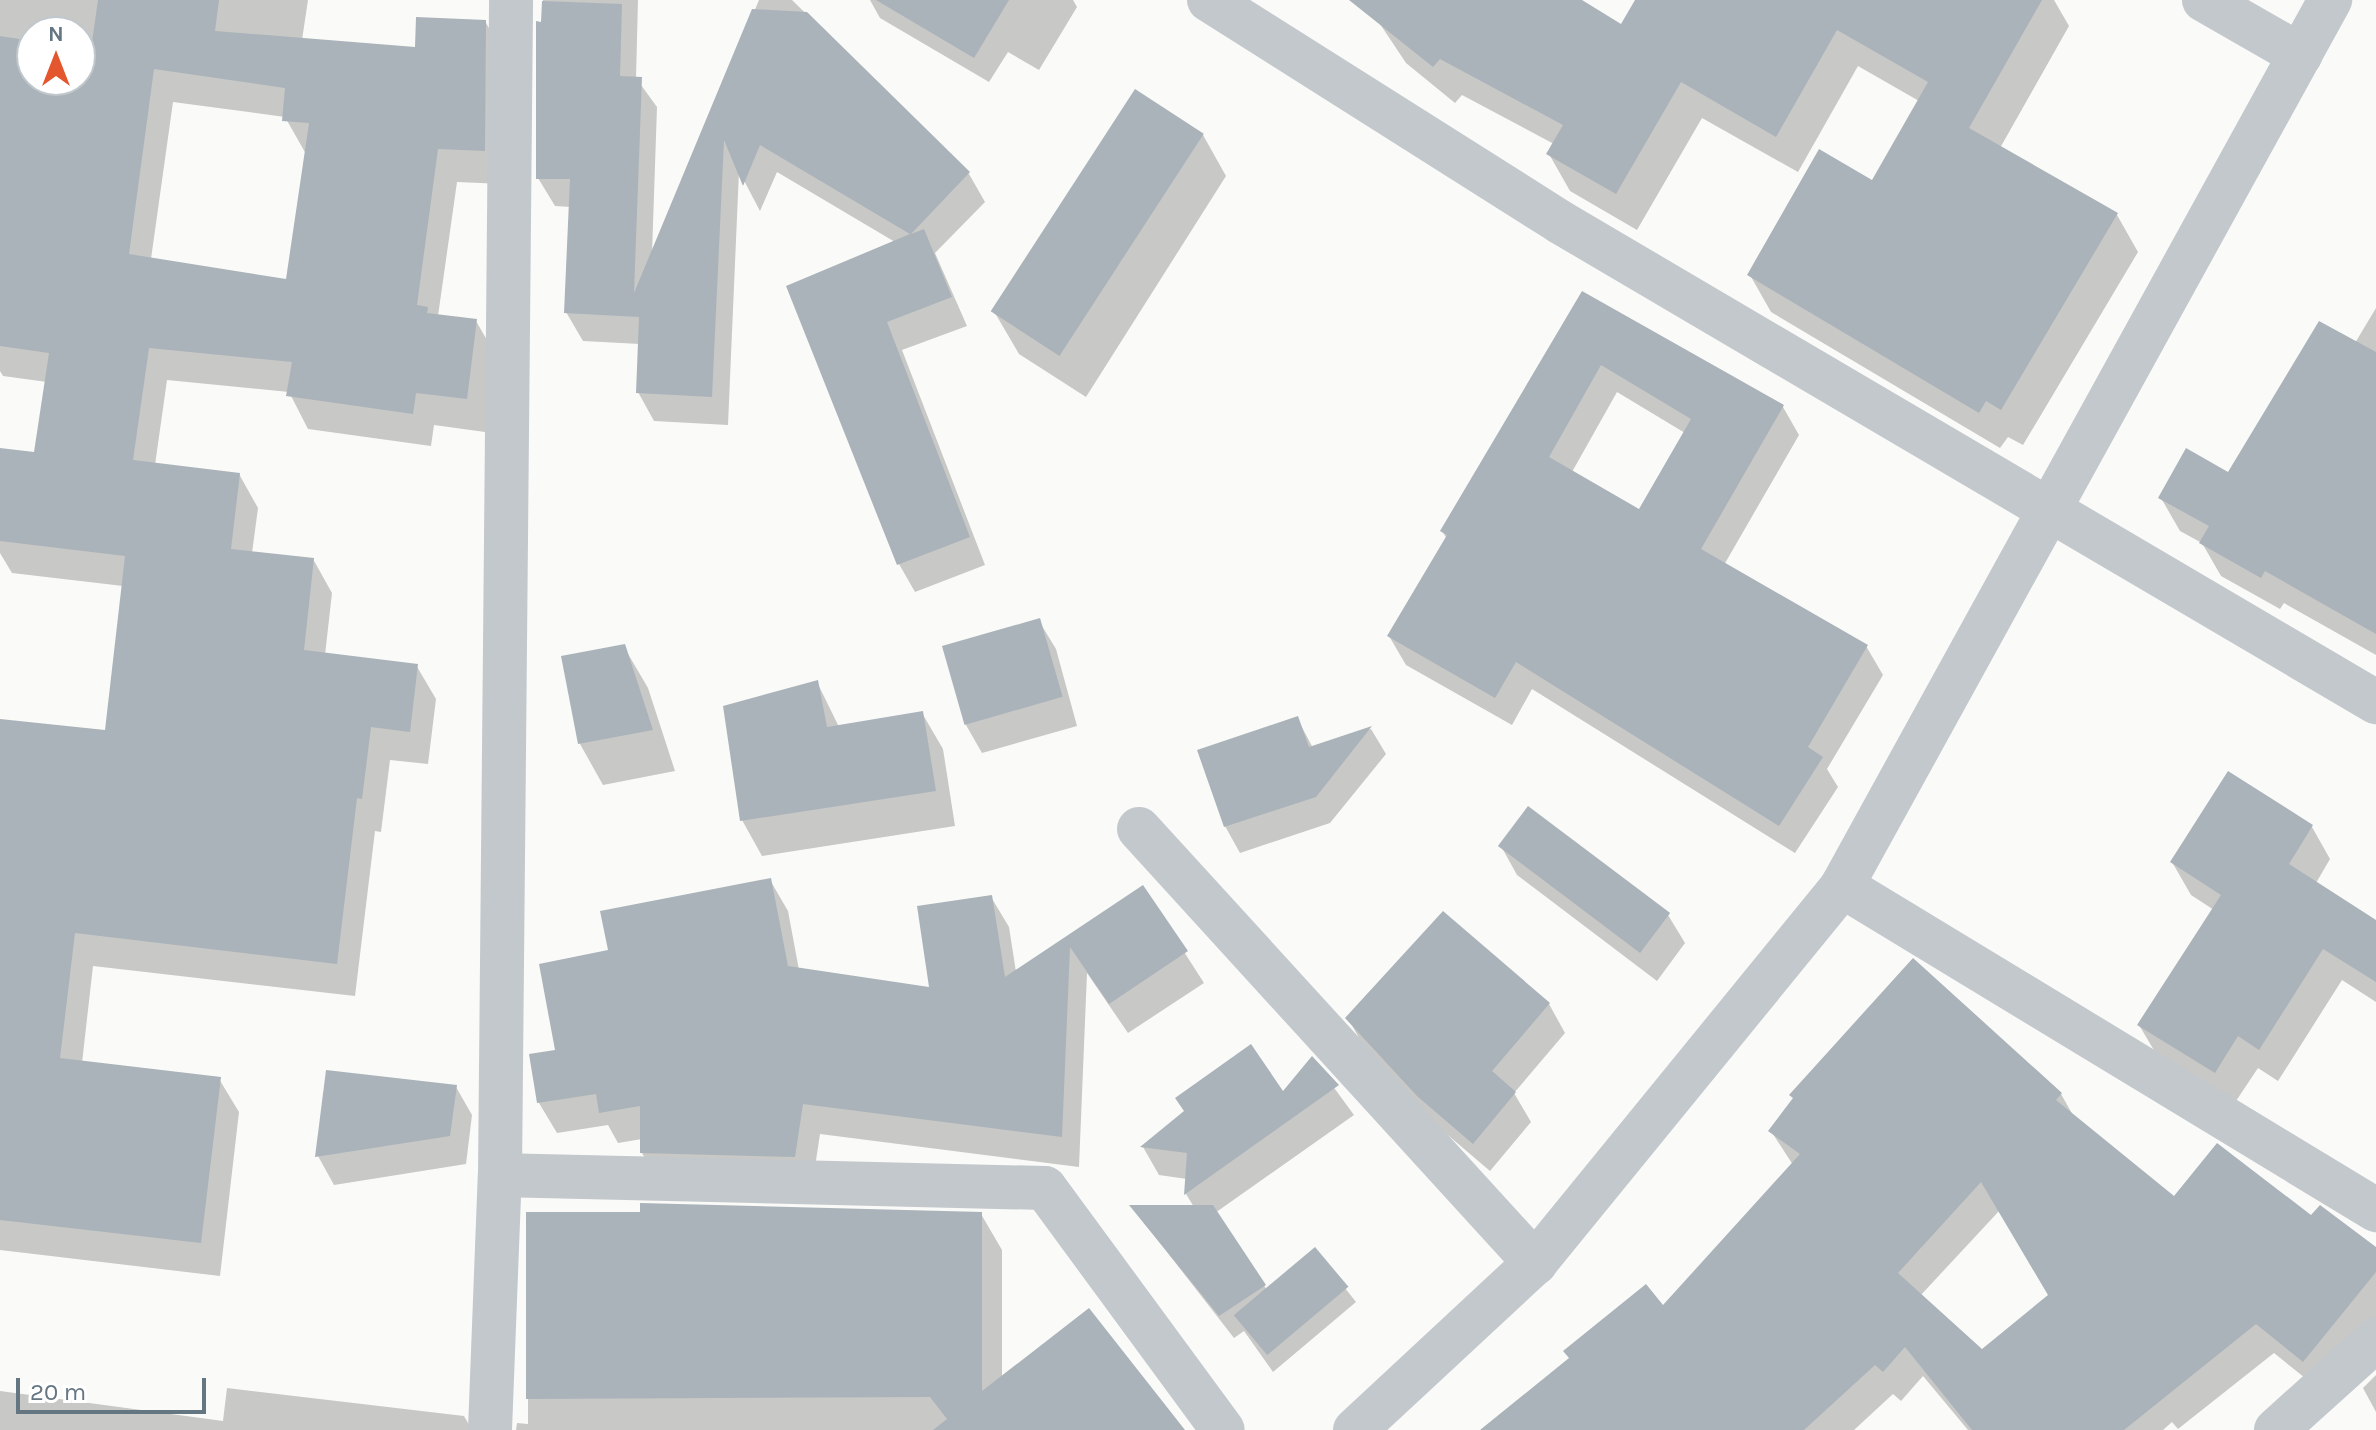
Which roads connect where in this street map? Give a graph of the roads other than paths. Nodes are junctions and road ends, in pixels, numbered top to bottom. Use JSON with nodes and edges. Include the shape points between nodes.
{"nodes":[{"id":1,"x":511,"y":0,"type":"edge"},
{"id":2,"x":1209,"y":0,"type":"edge"},
{"id":3,"x":2204,"y":0,"type":"edge"},
{"id":4,"x":2330,"y":0,"type":"edge"},
{"id":5,"x":2300,"y":55,"type":"junction"},
{"id":6,"x":2051,"y":511,"type":"junction"},
{"id":7,"x":2376,"y":702,"type":"edge"},
{"id":8,"x":1139,"y":829,"type":"dead end"},
{"id":9,"x":1842,"y":886,"type":"junction"},
{"id":10,"x":500,"y":1175,"type":"junction"},
{"id":11,"x":2376,"y":1210,"type":"edge"},
{"id":12,"x":1535,"y":1263,"type":"junction"},
{"id":13,"x":2376,"y":1340,"type":"edge"},
{"id":14,"x":490,"y":1430,"type":"edge"},
{"id":15,"x":1223,"y":1430,"type":"edge"},
{"id":16,"x":1355,"y":1430,"type":"edge"},
{"id":17,"x":2276,"y":1430,"type":"edge"}],
"edges":[{"from":1,"to":10,"type":"street"},
{"from":2,"to":6,"type":"street","via":[[1560,222]]},
{"from":3,"to":5,"type":"street"},
{"from":4,"to":5,"type":"street"},
{"from":5,"to":6,"type":"street"},
{"from":6,"to":7,"type":"street"},
{"from":6,"to":9,"type":"street"},
{"from":8,"to":12,"type":"street"},
{"from":9,"to":11,"type":"street"},
{"from":9,"to":12,"type":"street"},
{"from":10,"to":14,"type":"street"},
{"from":10,"to":15,"type":"street","via":[[1045,1188]]},
{"from":12,"to":16,"type":"street"},
{"from":13,"to":17,"type":"street"}]}
